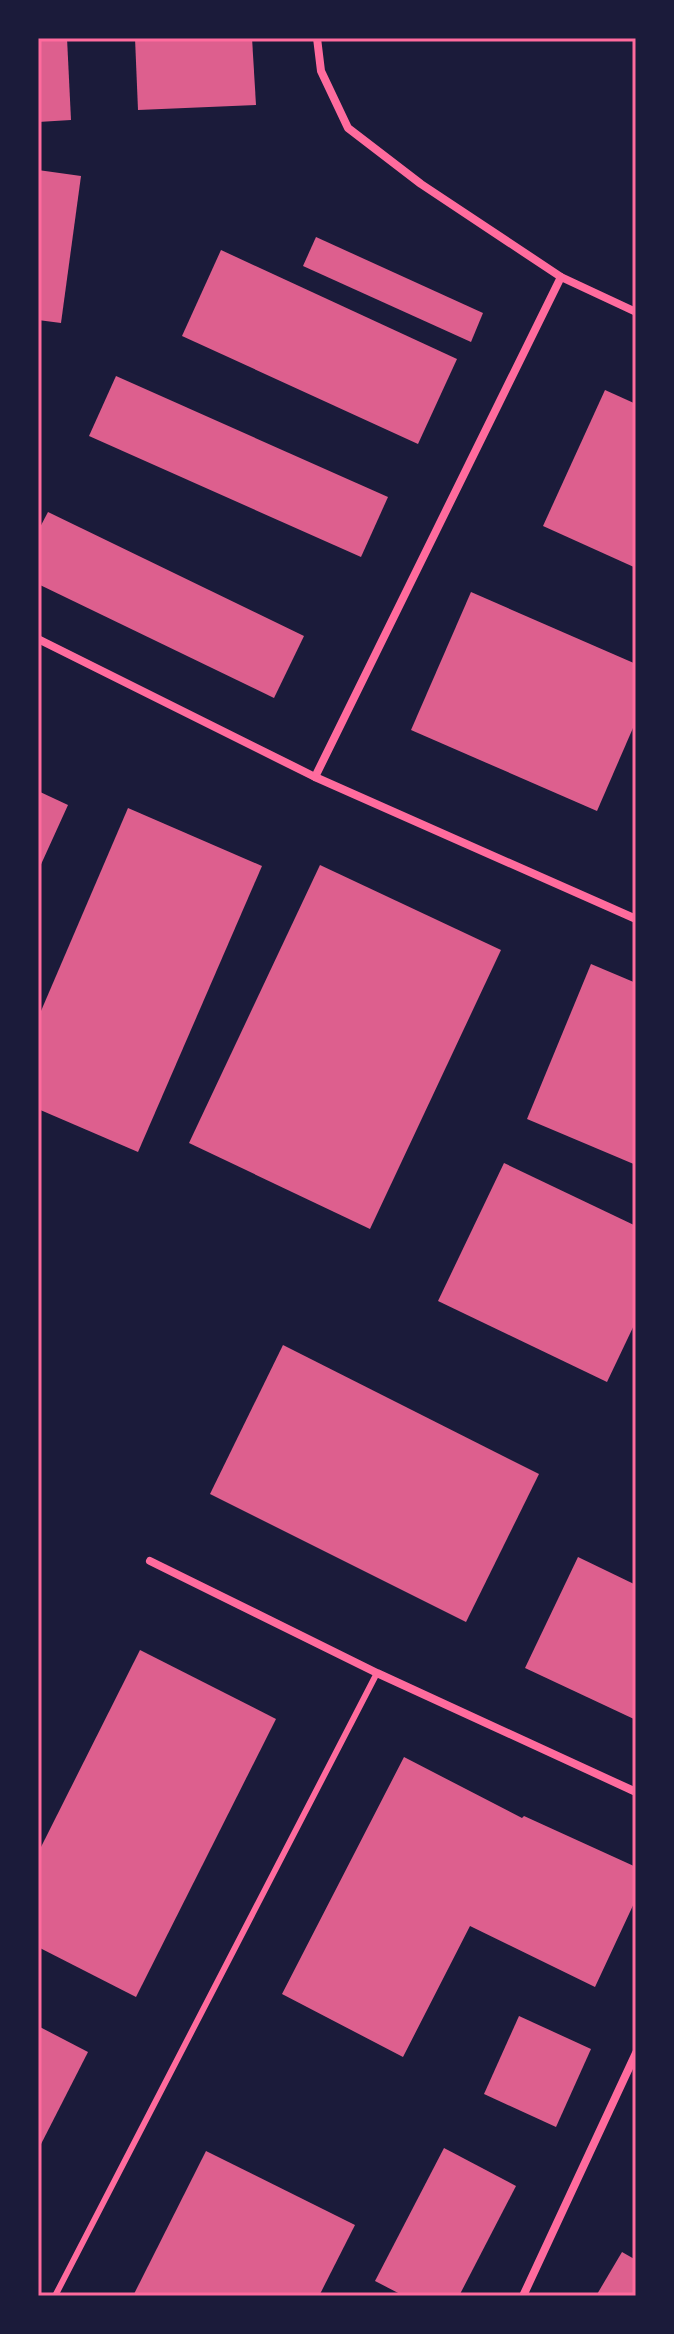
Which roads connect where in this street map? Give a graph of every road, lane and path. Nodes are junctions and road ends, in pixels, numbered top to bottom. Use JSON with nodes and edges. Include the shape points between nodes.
{"nodes":[{"id":1,"x":317,"y":38,"type":"edge"},
{"id":2,"x":561,"y":277,"type":"junction"},
{"id":3,"x":636,"y":312,"type":"edge"},
{"id":4,"x":38,"y":639,"type":"edge"},
{"id":5,"x":315,"y":777,"type":"junction"},
{"id":6,"x":636,"y":919,"type":"edge"},
{"id":7,"x":150,"y":1561,"type":"dead end"},
{"id":8,"x":377,"y":1673,"type":"junction"},
{"id":9,"x":636,"y":1792,"type":"edge"},
{"id":10,"x":636,"y":2053,"type":"edge"},
{"id":11,"x":55,"y":2296,"type":"edge"},
{"id":12,"x":523,"y":2296,"type":"edge"}],
"edges":[{"from":1,"to":2,"type":"street","via":[[321,71],[348,128],[421,184]]},
{"from":2,"to":3,"type":"street"},
{"from":2,"to":5,"type":"street"},
{"from":4,"to":5,"type":"street"},
{"from":5,"to":6,"type":"street"},
{"from":7,"to":8,"type":"street"},
{"from":8,"to":9,"type":"street"},
{"from":8,"to":11,"type":"lane"},
{"from":10,"to":12,"type":"street"}]}
